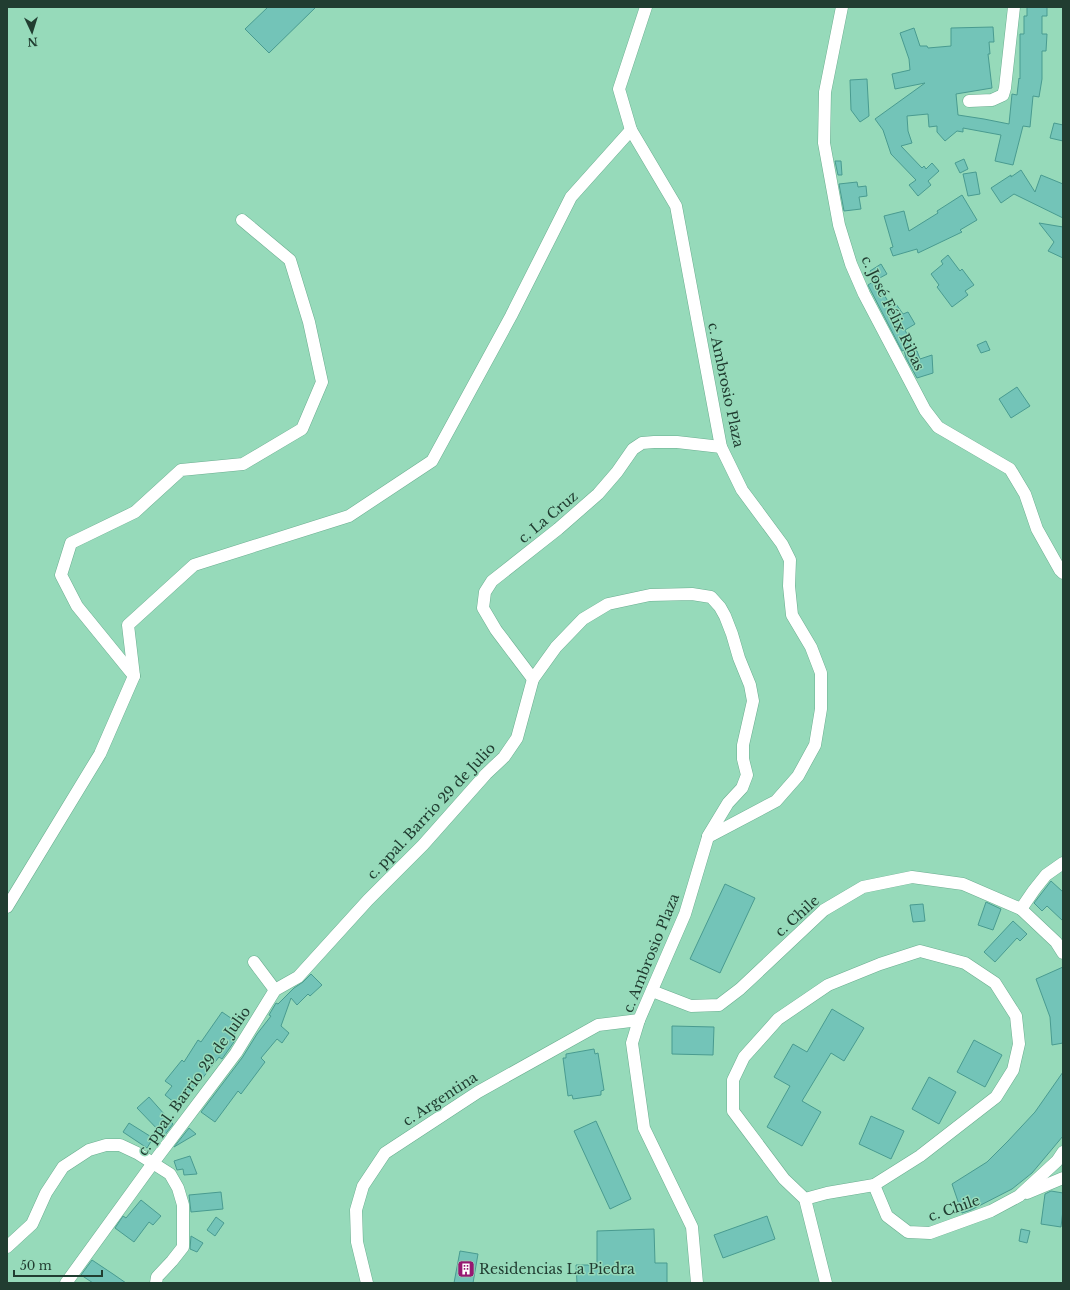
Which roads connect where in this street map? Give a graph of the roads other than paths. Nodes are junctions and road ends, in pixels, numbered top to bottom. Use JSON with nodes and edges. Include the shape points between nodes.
{"nodes":[{"id":1,"x":646,"y":7,"type":"edge"},
{"id":2,"x":842,"y":7,"type":"edge"},
{"id":3,"x":1014,"y":7,"type":"edge"},
{"id":4,"x":969,"y":101,"type":"dead end"},
{"id":5,"x":631,"y":130,"type":"junction"},
{"id":6,"x":242,"y":220,"type":"dead end"},
{"id":7,"x":721,"y":447,"type":"junction"},
{"id":8,"x":1063,"y":573,"type":"edge"},
{"id":9,"x":134,"y":676,"type":"junction"},
{"id":10,"x":534,"y":679,"type":"junction"},
{"id":11,"x":708,"y":837,"type":"junction"},
{"id":12,"x":1063,"y":863,"type":"edge"},
{"id":13,"x":7,"y":907,"type":"edge"},
{"id":14,"x":1021,"y":909,"type":"junction"},
{"id":15,"x":1063,"y":953,"type":"edge"},
{"id":16,"x":254,"y":962,"type":"dead end"},
{"id":17,"x":275,"y":990,"type":"junction"},
{"id":18,"x":652,"y":991,"type":"junction"},
{"id":19,"x":639,"y":1020,"type":"junction"},
{"id":20,"x":1063,"y":1152,"type":"edge"},
{"id":21,"x":153,"y":1163,"type":"junction"},
{"id":22,"x":1063,"y":1178,"type":"edge"},
{"id":23,"x":874,"y":1185,"type":"junction"},
{"id":24,"x":1019,"y":1196,"type":"junction"},
{"id":25,"x":805,"y":1199,"type":"junction"},
{"id":26,"x":7,"y":1247,"type":"edge"},
{"id":27,"x":66,"y":1283,"type":"edge"},
{"id":28,"x":156,"y":1283,"type":"edge"},
{"id":29,"x":367,"y":1283,"type":"edge"},
{"id":30,"x":697,"y":1283,"type":"edge"},
{"id":31,"x":826,"y":1283,"type":"edge"}],
"edges":[{"from":1,"to":5,"type":"street","name":"c. Ambrosio Plaza","via":[[619,89]]},
{"from":2,"to":8,"type":"street","name":"c. José Félix Ribas","via":[[826,92],[824,143],[839,225],[851,264],[925,410],[938,427],[1010,469],[1026,494],[1037,529]]},
{"from":3,"to":4,"type":"street","via":[[1005,88],[1002,95],[992,100]]},
{"from":5,"to":7,"type":"street","name":"c. Ambrosio Plaza","via":[[676,206]]},
{"from":5,"to":9,"type":"street","via":[[570,197],[511,316],[432,461],[350,516],[194,565],[128,625]]},
{"from":6,"to":9,"type":"street","via":[[290,260],[309,322],[322,382],[302,429],[243,464],[181,470],[135,512],[71,543],[61,575],[77,606]]},
{"from":7,"to":10,"type":"street","name":"c. La Cruz","via":[[677,442],[642,443],[633,449],[598,494],[492,581],[485,592],[483,608],[496,630]]},
{"from":7,"to":11,"type":"street","name":"c. Ambrosio Plaza","via":[[742,490],[782,544],[790,560],[792,615],[811,648],[821,673],[821,709],[815,745],[798,776],[776,801]]},
{"from":9,"to":13,"type":"street","via":[[100,754]]},
{"from":10,"to":11,"type":"street","name":"c. ppal. Barrio 29 de Julio","via":[[556,647],[583,619],[608,604],[650,595],[692,594],[711,597],[725,616],[750,685],[753,701],[743,745],[747,775],[742,788],[728,803]]},
{"from":10,"to":17,"type":"street","name":"c. ppal. Barrio 29 de Julio","via":[[517,738],[504,758],[486,774],[423,846],[368,900],[298,977]]},
{"from":11,"to":18,"type":"street","name":"c. Ambrosio Plaza","via":[[685,914]]},
{"from":12,"to":14,"type":"street","via":[[1046,875]]},
{"from":14,"to":15,"type":"street","name":"c. Chile","via":[[1056,942]]},
{"from":14,"to":18,"type":"street","name":"c. Chile","via":[[963,884],[912,877],[863,886],[824,910],[740,989],[719,1005],[691,1006]]},
{"from":16,"to":17,"type":"street"},
{"from":17,"to":21,"type":"street","name":"c. ppal. Barrio 29 de Julio","via":[[236,1052]]},
{"from":18,"to":19,"type":"street","name":"c. Ambrosio Plaza"},
{"from":19,"to":29,"type":"street","name":"c. Argentina","via":[[598,1025],[478,1092],[385,1153],[363,1186],[356,1210],[358,1242]]},
{"from":19,"to":30,"type":"street","name":"c. Ambrosio Plaza","via":[[632,1043],[644,1128],[692,1227]]},
{"from":20,"to":24,"type":"street","name":"c. Chile","via":[[1058,1161]]},
{"from":21,"to":26,"type":"street","via":[[120,1145],[106,1145],[89,1150],[63,1167],[46,1193],[32,1224]]},
{"from":21,"to":27,"type":"street","name":"c. ppal. Barrio 29 de Julio"},
{"from":21,"to":28,"type":"street","via":[[170,1174],[183,1205],[183,1247],[157,1277]]},
{"from":22,"to":24,"type":"street","name":"c. Chile"},
{"from":23,"to":24,"type":"street","name":"c. Chile","via":[[887,1216],[908,1232],[930,1233],[991,1211]]},
{"from":23,"to":25,"type":"street"},
{"from":23,"to":25,"type":"street","via":[[920,1156],[996,1097],[1013,1070],[1019,1044],[1016,1016],[994,983],[965,964],[920,951],[828,985],[778,1019],[744,1057],[733,1080],[733,1111],[784,1179]]},
{"from":25,"to":31,"type":"street"}]}
